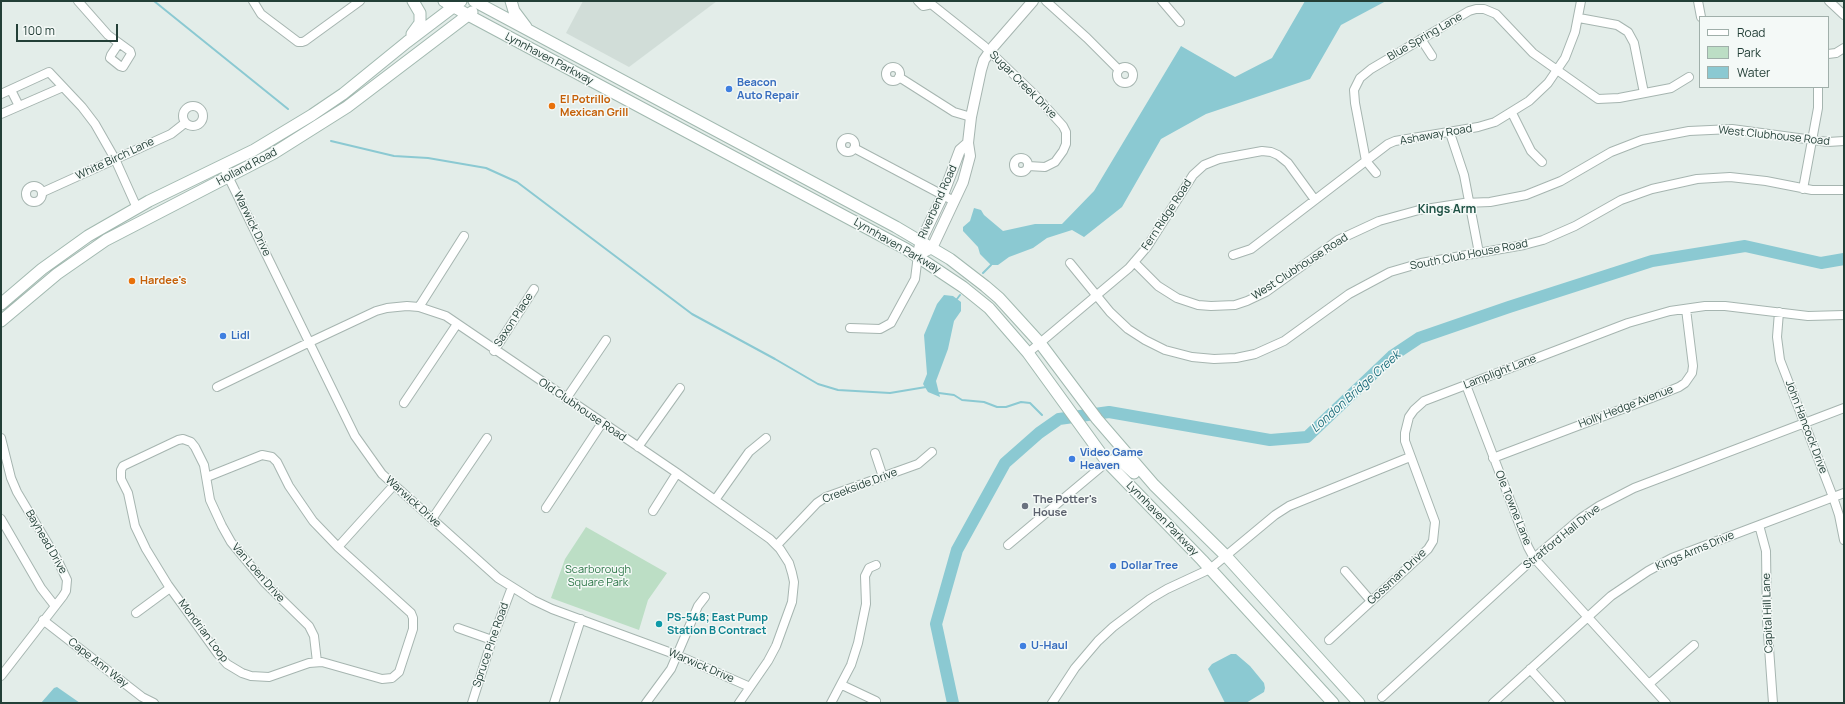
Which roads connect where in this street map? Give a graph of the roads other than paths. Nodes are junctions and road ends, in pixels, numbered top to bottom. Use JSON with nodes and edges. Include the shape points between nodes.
{"nodes":[{"id":1,"x":78,"y":1,"type":"edge"},
{"id":2,"x":253,"y":1,"type":"edge"},
{"id":3,"x":360,"y":1,"type":"edge"},
{"id":4,"x":413,"y":1,"type":"edge"},
{"id":5,"x":511,"y":1,"type":"edge"},
{"id":6,"x":918,"y":1,"type":"edge"},
{"id":7,"x":1033,"y":1,"type":"edge"},
{"id":8,"x":1046,"y":1,"type":"edge"},
{"id":9,"x":1162,"y":1,"type":"edge"},
{"id":10,"x":1581,"y":1,"type":"edge"},
{"id":11,"x":1698,"y":1,"type":"edge"},
{"id":12,"x":1829,"y":1,"type":"edge"},
{"id":13,"x":481,"y":2,"type":"edge"},
{"id":14,"x":930,"y":2,"type":"edge"},
{"id":15,"x":453,"y":3,"type":"edge"},
{"id":16,"x":1844,"y":15,"type":"edge"},
{"id":17,"x":468,"y":16,"type":"junction"},
{"id":18,"x":1701,"y":16,"type":"edge"},
{"id":19,"x":1579,"y":18,"type":"junction"},
{"id":20,"x":1180,"y":22,"type":"dead end"},
{"id":21,"x":529,"y":31,"type":"junction"},
{"id":22,"x":1421,"y":39,"type":"junction"},
{"id":23,"x":407,"y":42,"type":"junction"},
{"id":24,"x":119,"y":43,"type":"dead end"},
{"id":25,"x":1844,"y":48,"type":"edge"},
{"id":26,"x":989,"y":51,"type":"junction"},
{"id":27,"x":1829,"y":54,"type":"edge"},
{"id":28,"x":1432,"y":56,"type":"dead end"},
{"id":29,"x":1119,"y":70,"type":"dead end"},
{"id":30,"x":1557,"y":71,"type":"junction"},
{"id":31,"x":898,"y":77,"type":"dead end"},
{"id":32,"x":1689,"y":77,"type":"dead end"},
{"id":33,"x":63,"y":86,"type":"junction"},
{"id":34,"x":1818,"y":88,"type":"edge"},
{"id":35,"x":11,"y":90,"type":"junction"},
{"id":36,"x":1644,"y":93,"type":"junction"},
{"id":37,"x":1,"y":94,"type":"edge"},
{"id":38,"x":19,"y":106,"type":"junction"},
{"id":39,"x":1512,"y":113,"type":"junction"},
{"id":40,"x":1,"y":114,"type":"edge"},
{"id":41,"x":971,"y":117,"type":"junction"},
{"id":42,"x":185,"y":123,"type":"dead end"},
{"id":43,"x":1450,"y":133,"type":"junction"},
{"id":44,"x":1812,"y":140,"type":"junction"},
{"id":45,"x":1844,"y":141,"type":"edge"},
{"id":46,"x":968,"y":143,"type":"junction"},
{"id":47,"x":854,"y":148,"type":"dead end"},
{"id":48,"x":115,"y":159,"type":"junction"},
{"id":49,"x":1366,"y":161,"type":"junction"},
{"id":50,"x":1542,"y":162,"type":"dead end"},
{"id":51,"x":223,"y":166,"type":"junction"},
{"id":52,"x":1028,"y":166,"type":"dead end"},
{"id":53,"x":1376,"y":173,"type":"dead end"},
{"id":54,"x":229,"y":177,"type":"junction"},
{"id":55,"x":1803,"y":189,"type":"junction"},
{"id":56,"x":1844,"y":190,"type":"edge"},
{"id":57,"x":43,"y":192,"type":"dead end"},
{"id":58,"x":943,"y":195,"type":"junction"},
{"id":59,"x":1315,"y":200,"type":"junction"},
{"id":60,"x":954,"y":201,"type":"junction"},
{"id":61,"x":1470,"y":203,"type":"junction"},
{"id":62,"x":138,"y":208,"type":"junction"},
{"id":63,"x":132,"y":225,"type":"junction"},
{"id":64,"x":464,"y":236,"type":"dead end"},
{"id":65,"x":921,"y":241,"type":"junction"},
{"id":66,"x":932,"y":248,"type":"junction"},
{"id":67,"x":1479,"y":253,"type":"junction"},
{"id":68,"x":1233,"y":254,"type":"dead end"},
{"id":69,"x":918,"y":255,"type":"junction"},
{"id":70,"x":1134,"y":262,"type":"junction"},
{"id":71,"x":1070,"y":263,"type":"dead end"},
{"id":72,"x":534,"y":289,"type":"dead end"},
{"id":73,"x":1096,"y":296,"type":"junction"},
{"id":74,"x":1,"y":304,"type":"edge"},
{"id":75,"x":420,"y":307,"type":"junction"},
{"id":76,"x":1686,"y":309,"type":"junction"},
{"id":77,"x":1779,"y":312,"type":"junction"},
{"id":78,"x":1844,"y":315,"type":"edge"},
{"id":79,"x":1,"y":321,"type":"edge"},
{"id":80,"x":457,"y":324,"type":"junction"},
{"id":81,"x":850,"y":328,"type":"dead end"},
{"id":82,"x":606,"y":340,"type":"dead end"},
{"id":83,"x":310,"y":342,"type":"junction"},
{"id":84,"x":1040,"y":343,"type":"junction"},
{"id":85,"x":494,"y":351,"type":"junction"},
{"id":86,"x":1028,"y":353,"type":"junction"},
{"id":87,"x":1466,"y":385,"type":"junction"},
{"id":88,"x":217,"y":387,"type":"dead end"},
{"id":89,"x":680,"y":388,"type":"dead end"},
{"id":90,"x":566,"y":399,"type":"junction"},
{"id":91,"x":404,"y":403,"type":"dead end"},
{"id":92,"x":1844,"y":408,"type":"edge"},
{"id":93,"x":602,"y":423,"type":"junction"},
{"id":94,"x":1805,"y":423,"type":"junction"},
{"id":95,"x":1,"y":438,"type":"edge"},
{"id":96,"x":487,"y":438,"type":"dead end"},
{"id":97,"x":766,"y":438,"type":"dead end"},
{"id":98,"x":638,"y":447,"type":"junction"},
{"id":99,"x":932,"y":452,"type":"dead end"},
{"id":100,"x":875,"y":453,"type":"dead end"},
{"id":101,"x":1410,"y":457,"type":"junction"},
{"id":102,"x":1493,"y":458,"type":"junction"},
{"id":103,"x":1107,"y":462,"type":"junction"},
{"id":104,"x":676,"y":473,"type":"junction"},
{"id":105,"x":207,"y":477,"type":"junction"},
{"id":106,"x":883,"y":477,"type":"junction"},
{"id":107,"x":394,"y":485,"type":"junction"},
{"id":108,"x":1844,"y":493,"type":"edge"},
{"id":109,"x":1164,"y":497,"type":"junction"},
{"id":110,"x":1833,"y":497,"type":"junction"},
{"id":111,"x":715,"y":500,"type":"junction"},
{"id":112,"x":546,"y":508,"type":"dead end"},
{"id":113,"x":653,"y":511,"type":"dead end"},
{"id":114,"x":1,"y":519,"type":"edge"},
{"id":115,"x":432,"y":520,"type":"junction"},
{"id":116,"x":1759,"y":525,"type":"junction"},
{"id":117,"x":1844,"y":540,"type":"edge"},
{"id":118,"x":777,"y":545,"type":"junction"},
{"id":119,"x":1008,"y":545,"type":"dead end"},
{"id":120,"x":338,"y":548,"type":"junction"},
{"id":121,"x":1226,"y":556,"type":"junction"},
{"id":122,"x":1534,"y":558,"type":"junction"},
{"id":123,"x":876,"y":565,"type":"dead end"},
{"id":124,"x":1210,"y":569,"type":"junction"},
{"id":125,"x":1345,"y":571,"type":"dead end"},
{"id":126,"x":512,"y":587,"type":"junction"},
{"id":127,"x":170,"y":588,"type":"junction"},
{"id":128,"x":705,"y":597,"type":"dead end"},
{"id":129,"x":1371,"y":601,"type":"junction"},
{"id":130,"x":55,"y":606,"type":"junction"},
{"id":131,"x":136,"y":613,"type":"dead end"},
{"id":132,"x":1588,"y":617,"type":"junction"},
{"id":133,"x":581,"y":619,"type":"junction"},
{"id":134,"x":43,"y":620,"type":"junction"},
{"id":135,"x":458,"y":628,"type":"dead end"},
{"id":136,"x":492,"y":640,"type":"junction"},
{"id":137,"x":1329,"y":640,"type":"dead end"},
{"id":138,"x":1694,"y":645,"type":"dead end"},
{"id":139,"x":677,"y":655,"type":"junction"},
{"id":140,"x":317,"y":662,"type":"junction"},
{"id":141,"x":1530,"y":669,"type":"junction"},
{"id":142,"x":1,"y":676,"type":"edge"},
{"id":143,"x":1649,"y":684,"type":"junction"},
{"id":144,"x":842,"y":685,"type":"junction"},
{"id":145,"x":750,"y":687,"type":"junction"},
{"id":146,"x":1382,"y":697,"type":"dead end"},
{"id":147,"x":876,"y":701,"type":"dead end"},
{"id":148,"x":154,"y":703,"type":"edge"},
{"id":149,"x":472,"y":703,"type":"edge"},
{"id":150,"x":554,"y":703,"type":"edge"},
{"id":151,"x":646,"y":703,"type":"edge"},
{"id":152,"x":739,"y":703,"type":"edge"},
{"id":153,"x":831,"y":703,"type":"edge"},
{"id":154,"x":1052,"y":703,"type":"edge"},
{"id":155,"x":1333,"y":703,"type":"edge"},
{"id":156,"x":1359,"y":703,"type":"edge"},
{"id":157,"x":1493,"y":703,"type":"edge"},
{"id":158,"x":1561,"y":703,"type":"edge"},
{"id":159,"x":1666,"y":703,"type":"edge"},
{"id":160,"x":1773,"y":703,"type":"edge"}],
"edges":[{"from":1,"to":24,"type":"street","via":[[108,35]]},
{"from":2,"to":3,"type":"street","via":[[261,14],[298,42],[306,42]]},
{"from":4,"to":23,"type":"main road","via":[[420,13],[420,23]]},
{"from":5,"to":21,"type":"main road","via":[[514,11]]},
{"from":6,"to":14,"type":"street","name":"Sugar Creek Drive","via":[[923,6]]},
{"from":7,"to":26,"type":"street","name":"Riverbend Road"},
{"from":8,"to":29,"type":"street"},
{"from":9,"to":20,"type":"street"},
{"from":10,"to":19,"type":"street","name":"Ashaway Road"},
{"from":11,"to":18,"type":"street"},
{"from":12,"to":16,"type":"street"},
{"from":13,"to":17,"type":"main road","name":"Holland Road"},
{"from":13,"to":21,"type":"main road","name":"Lynnhaven Parkway"},
{"from":14,"to":26,"type":"street","name":"Sugar Creek Drive"},
{"from":15,"to":17,"type":"main road","name":"Lynnhaven Parkway"},
{"from":15,"to":23,"type":"main road","name":"Holland Road"},
{"from":17,"to":54,"type":"main road","name":"Holland Road","via":[[346,107],[274,153]]},
{"from":17,"to":69,"type":"main road","name":"Lynnhaven Parkway"},
{"from":19,"to":30,"type":"street","name":"Ashaway Road","via":[[1571,44]]},
{"from":19,"to":36,"type":"street","via":[[1617,25],[1628,32],[1634,43]]},
{"from":21,"to":65,"type":"main road","name":"Lynnhaven Parkway"},
{"from":22,"to":28,"type":"street"},
{"from":22,"to":30,"type":"street","name":"Blue Spring Lane","via":[[1469,11],[1484,9],[1496,14],[1533,53]]},
{"from":22,"to":49,"type":"street","name":"Blue Spring Lane","via":[[1363,74],[1357,83],[1354,97]]},
{"from":23,"to":51,"type":"main road","name":"Holland Road","via":[[343,94],[282,134]]},
{"from":25,"to":27,"type":"street"},
{"from":26,"to":41,"type":"street","name":"Riverbend Road","via":[[981,70]]},
{"from":26,"to":52,"type":"street","name":"Sugar Creek Drive","via":[[1049,111],[1066,132],[1066,144],[1055,162],[1045,167]]},
{"from":30,"to":36,"type":"street","name":"Blue Spring Lane","via":[[1598,99]]},
{"from":30,"to":39,"type":"street","name":"Ashaway Road","via":[[1542,89]]},
{"from":31,"to":41,"type":"street","via":[[954,112]]},
{"from":32,"to":36,"type":"street","name":"Blue Spring Lane","via":[[1671,88]]},
{"from":33,"to":35,"type":"street","via":[[49,72]]},
{"from":33,"to":38,"type":"street"},
{"from":33,"to":48,"type":"street","via":[[95,124]]},
{"from":34,"to":44,"type":"street","via":[[1818,108]]},
{"from":35,"to":37,"type":"street"},
{"from":35,"to":38,"type":"street"},
{"from":38,"to":40,"type":"street"},
{"from":39,"to":43,"type":"street","name":"Ashaway Road","via":[[1495,122]]},
{"from":39,"to":50,"type":"street","via":[[1531,151]]},
{"from":41,"to":46,"type":"street","name":"Riverbend Road"},
{"from":42,"to":48,"type":"street","name":"White Birch Lane","via":[[171,134]]},
{"from":43,"to":49,"type":"street","name":"Ashaway Road","via":[[1395,141]]},
{"from":43,"to":61,"type":"street"},
{"from":44,"to":45,"type":"street","name":"West Clubhouse Road"},
{"from":44,"to":55,"type":"street"},
{"from":44,"to":61,"type":"street","name":"West Clubhouse Road","via":[[1732,129],[1672,134],[1626,145],[1560,181],[1526,195]]},
{"from":46,"to":58,"type":"street","name":"Riverbend Road","via":[[960,150]]},
{"from":46,"to":60,"type":"street","name":"Riverbend Road","via":[[970,156],[963,182]]},
{"from":47,"to":58,"type":"street"},
{"from":48,"to":57,"type":"street","name":"White Birch Lane"},
{"from":48,"to":62,"type":"street"},
{"from":49,"to":53,"type":"street"},
{"from":49,"to":59,"type":"street","name":"Ashaway Road"},
{"from":51,"to":54,"type":"street","name":"Warwick Drive"},
{"from":51,"to":62,"type":"main road","name":"Holland Road"},
{"from":54,"to":63,"type":"main road","name":"Holland Road"},
{"from":54,"to":83,"type":"street","name":"Warwick Drive"},
{"from":55,"to":56,"type":"street","name":"South Club House Road"},
{"from":55,"to":67,"type":"street","name":"South Club House Road","via":[[1730,177],[1673,183],[1621,200],[1575,226],[1543,240]]},
{"from":58,"to":60,"type":"street"},
{"from":58,"to":65,"type":"street","name":"Riverbend Road"},
{"from":59,"to":68,"type":"street","name":"Ashaway Road","via":[[1251,249]]},
{"from":59,"to":70,"type":"street","name":"Fern Ridge Road","via":[[1288,163],[1271,152],[1262,151],[1211,161],[1193,175]]},
{"from":60,"to":66,"type":"street","name":"Riverbend Road"},
{"from":61,"to":67,"type":"street"},
{"from":61,"to":70,"type":"street","name":"West Clubhouse Road","via":[[1419,210],[1379,221],[1358,230],[1328,246],[1266,292],[1235,305],[1198,305],[1177,298],[1158,286]]},
{"from":62,"to":63,"type":"main road"},
{"from":62,"to":74,"type":"main road","name":"Holland Road","via":[[72,247]]},
{"from":63,"to":79,"type":"main road","name":"Holland Road","via":[[57,274]]},
{"from":64,"to":75,"type":"street"},
{"from":65,"to":66,"type":"main road","name":"Lynnhaven Parkway"},
{"from":65,"to":69,"type":"street","name":"Riverbend Road"},
{"from":66,"to":69,"type":"street","name":"Riverbend Road"},
{"from":66,"to":84,"type":"main road","name":"Lynnhaven Parkway","via":[[965,270],[999,298]]},
{"from":67,"to":73,"type":"street","name":"South Club House Road","via":[[1421,263],[1390,272],[1349,294],[1284,342],[1255,354],[1236,358],[1199,358],[1157,347],[1128,329]]},
{"from":69,"to":81,"type":"street","via":[[915,279],[891,323],[880,329]]},
{"from":69,"to":86,"type":"main road","name":"Lynnhaven Parkway","via":[[989,308]]},
{"from":70,"to":73,"type":"street","name":"Fern Ridge Road"},
{"from":71,"to":73,"type":"street","name":"South Club House Road"},
{"from":72,"to":85,"type":"street","name":"Saxon Place"},
{"from":73,"to":84,"type":"street","name":"Fern Ridge Road"},
{"from":75,"to":80,"type":"street","name":"Old Clubhouse Road","via":[[438,312]]},
{"from":75,"to":83,"type":"street","name":"Old Clubhouse Road","via":[[398,306],[376,311]]},
{"from":76,"to":77,"type":"street","name":"Lamplight Lane","via":[[1725,306]]},
{"from":76,"to":87,"type":"street","name":"Lamplight Lane","via":[[1651,315]]},
{"from":76,"to":102,"type":"street","name":"Holly Hedge Avenue","via":[[1693,366],[1692,373],[1685,383]]},
{"from":77,"to":78,"type":"street","name":"Lamplight Lane","via":[[1814,316]]},
{"from":77,"to":94,"type":"street","name":"John Hancock Drive","via":[[1778,348]]},
{"from":80,"to":85,"type":"street","name":"Old Clubhouse Road"},
{"from":80,"to":91,"type":"street"},
{"from":82,"to":90,"type":"street"},
{"from":83,"to":88,"type":"street","name":"Old Clubhouse Road"},
{"from":83,"to":107,"type":"street","name":"Warwick Drive","via":[[356,436],[377,468]]},
{"from":84,"to":86,"type":"street","name":"Fern Ridge Road"},
{"from":84,"to":109,"type":"main road","name":"Lynnhaven Parkway","via":[[1097,418]]},
{"from":85,"to":90,"type":"street","name":"Old Clubhouse Road"},
{"from":86,"to":103,"type":"main road","name":"Lynnhaven Parkway"},
{"from":87,"to":101,"type":"street","name":"Lamplight Lane","via":[[1424,401],[1414,410],[1405,433]]},
{"from":87,"to":102,"type":"street","name":"Ole Towne Lane"},
{"from":89,"to":98,"type":"street"},
{"from":90,"to":93,"type":"street","name":"Old Clubhouse Road"},
{"from":92,"to":94,"type":"street","name":"Stratford Hall Drive"},
{"from":93,"to":98,"type":"street","name":"Old Clubhouse Road"},
{"from":93,"to":112,"type":"street"},
{"from":94,"to":110,"type":"street","name":"John Hancock Drive"},
{"from":94,"to":122,"type":"street","name":"Stratford Hall Drive","via":[[1616,496],[1581,518]]},
{"from":95,"to":130,"type":"street","name":"Bayhead Drive","via":[[17,492],[67,580],[66,591]]},
{"from":96,"to":115,"type":"street"},
{"from":97,"to":111,"type":"street","via":[[749,452]]},
{"from":98,"to":104,"type":"street","name":"Old Clubhouse Road"},
{"from":99,"to":106,"type":"street","name":"Creekside Drive","via":[[918,464]]},
{"from":100,"to":106,"type":"street"},
{"from":101,"to":121,"type":"street","via":[[1288,506]]},
{"from":101,"to":129,"type":"street","name":"Gossman Drive","via":[[1435,522],[1434,536],[1428,548]]},
{"from":102,"to":122,"type":"street","name":"Ole Towne Lane"},
{"from":103,"to":109,"type":"main road","via":[[1115,460],[1126,464],[1151,489]]},
{"from":103,"to":119,"type":"street"},
{"from":103,"to":124,"type":"main road","name":"Lynnhaven Parkway"},
{"from":104,"to":111,"type":"street","name":"Old Clubhouse Road"},
{"from":104,"to":113,"type":"street"},
{"from":105,"to":120,"type":"street","name":"Mondrian Loop","via":[[262,455],[272,457],[303,507]]},
{"from":105,"to":127,"type":"street","name":"Mondrian Loop","via":[[195,447],[183,439],[126,464],[121,470],[120,479],[128,493],[135,526]]},
{"from":105,"to":140,"type":"street","name":"Van Loen Drive","via":[[210,500],[222,526],[265,584],[309,626],[314,636]]},
{"from":106,"to":118,"type":"street","name":"Creekside Drive","via":[[826,497],[817,503]]},
{"from":107,"to":115,"type":"street","name":"Warwick Drive"},
{"from":107,"to":120,"type":"street"},
{"from":108,"to":110,"type":"street","name":"Kings Arms Drive"},
{"from":109,"to":121,"type":"main road","name":"Lynnhaven Parkway"},
{"from":110,"to":116,"type":"street","name":"Kings Arms Drive"},
{"from":110,"to":117,"type":"street","name":"John Hancock Drive"},
{"from":111,"to":118,"type":"street","name":"Old Clubhouse Road"},
{"from":114,"to":130,"type":"street","via":[[41,588]]},
{"from":115,"to":126,"type":"street","name":"Warwick Drive","via":[[498,578]]},
{"from":116,"to":132,"type":"street","name":"Kings Arms Drive","via":[[1654,567],[1611,596]]},
{"from":116,"to":160,"type":"street","name":"Capital Hill Lane","via":[[1766,551],[1767,620]]},
{"from":118,"to":145,"type":"street","name":"Old Clubhouse Road","via":[[785,555],[792,573],[792,602],[776,646]]},
{"from":120,"to":140,"type":"street","name":"Mondrian Loop","via":[[408,608],[413,618],[413,629],[399,672],[392,678],[382,679],[329,663]]},
{"from":121,"to":124,"type":"street"},
{"from":121,"to":156,"type":"main road","name":"Lynnhaven Parkway"},
{"from":122,"to":132,"type":"street","name":"Ole Towne Lane"},
{"from":122,"to":146,"type":"street","name":"Stratford Hall Drive"},
{"from":123,"to":144,"type":"street","via":[[869,568],[865,576],[866,604],[863,624]]},
{"from":124,"to":154,"type":"street","via":[[1155,596],[1113,627],[1087,653]]},
{"from":124,"to":155,"type":"main road","name":"Lynnhaven Parkway"},
{"from":125,"to":129,"type":"street"},
{"from":126,"to":133,"type":"street","name":"Warwick Drive","via":[[542,605]]},
{"from":126,"to":136,"type":"street","name":"Spruce Pine Road"},
{"from":127,"to":131,"type":"street"},
{"from":127,"to":140,"type":"street","name":"Mondrian Loop","via":[[218,654],[227,664],[242,673],[269,677]]},
{"from":128,"to":139,"type":"street","via":[[698,606]]},
{"from":129,"to":137,"type":"street","name":"Gossman Drive"},
{"from":130,"to":134,"type":"street","name":"Bayhead Drive"},
{"from":132,"to":141,"type":"street","name":"Kings Arms Drive"},
{"from":132,"to":143,"type":"street","name":"Ole Towne Lane"},
{"from":133,"to":139,"type":"street","name":"Warwick Drive"},
{"from":133,"to":150,"type":"street"},
{"from":134,"to":142,"type":"street","name":"Bayhead Drive"},
{"from":134,"to":148,"type":"street","name":"Cape Ann Way","via":[[142,697]]},
{"from":135,"to":136,"type":"street"},
{"from":136,"to":149,"type":"street","name":"Spruce Pine Road"},
{"from":138,"to":143,"type":"street"},
{"from":139,"to":145,"type":"street","name":"Warwick Drive"},
{"from":139,"to":151,"type":"street","via":[[671,670]]},
{"from":141,"to":157,"type":"street","name":"Kings Arms Drive"},
{"from":141,"to":158,"type":"street"},
{"from":143,"to":159,"type":"street","name":"Ole Towne Lane"},
{"from":144,"to":147,"type":"street"},
{"from":144,"to":153,"type":"street"},
{"from":145,"to":152,"type":"street","name":"Old Clubhouse Road"}]}
